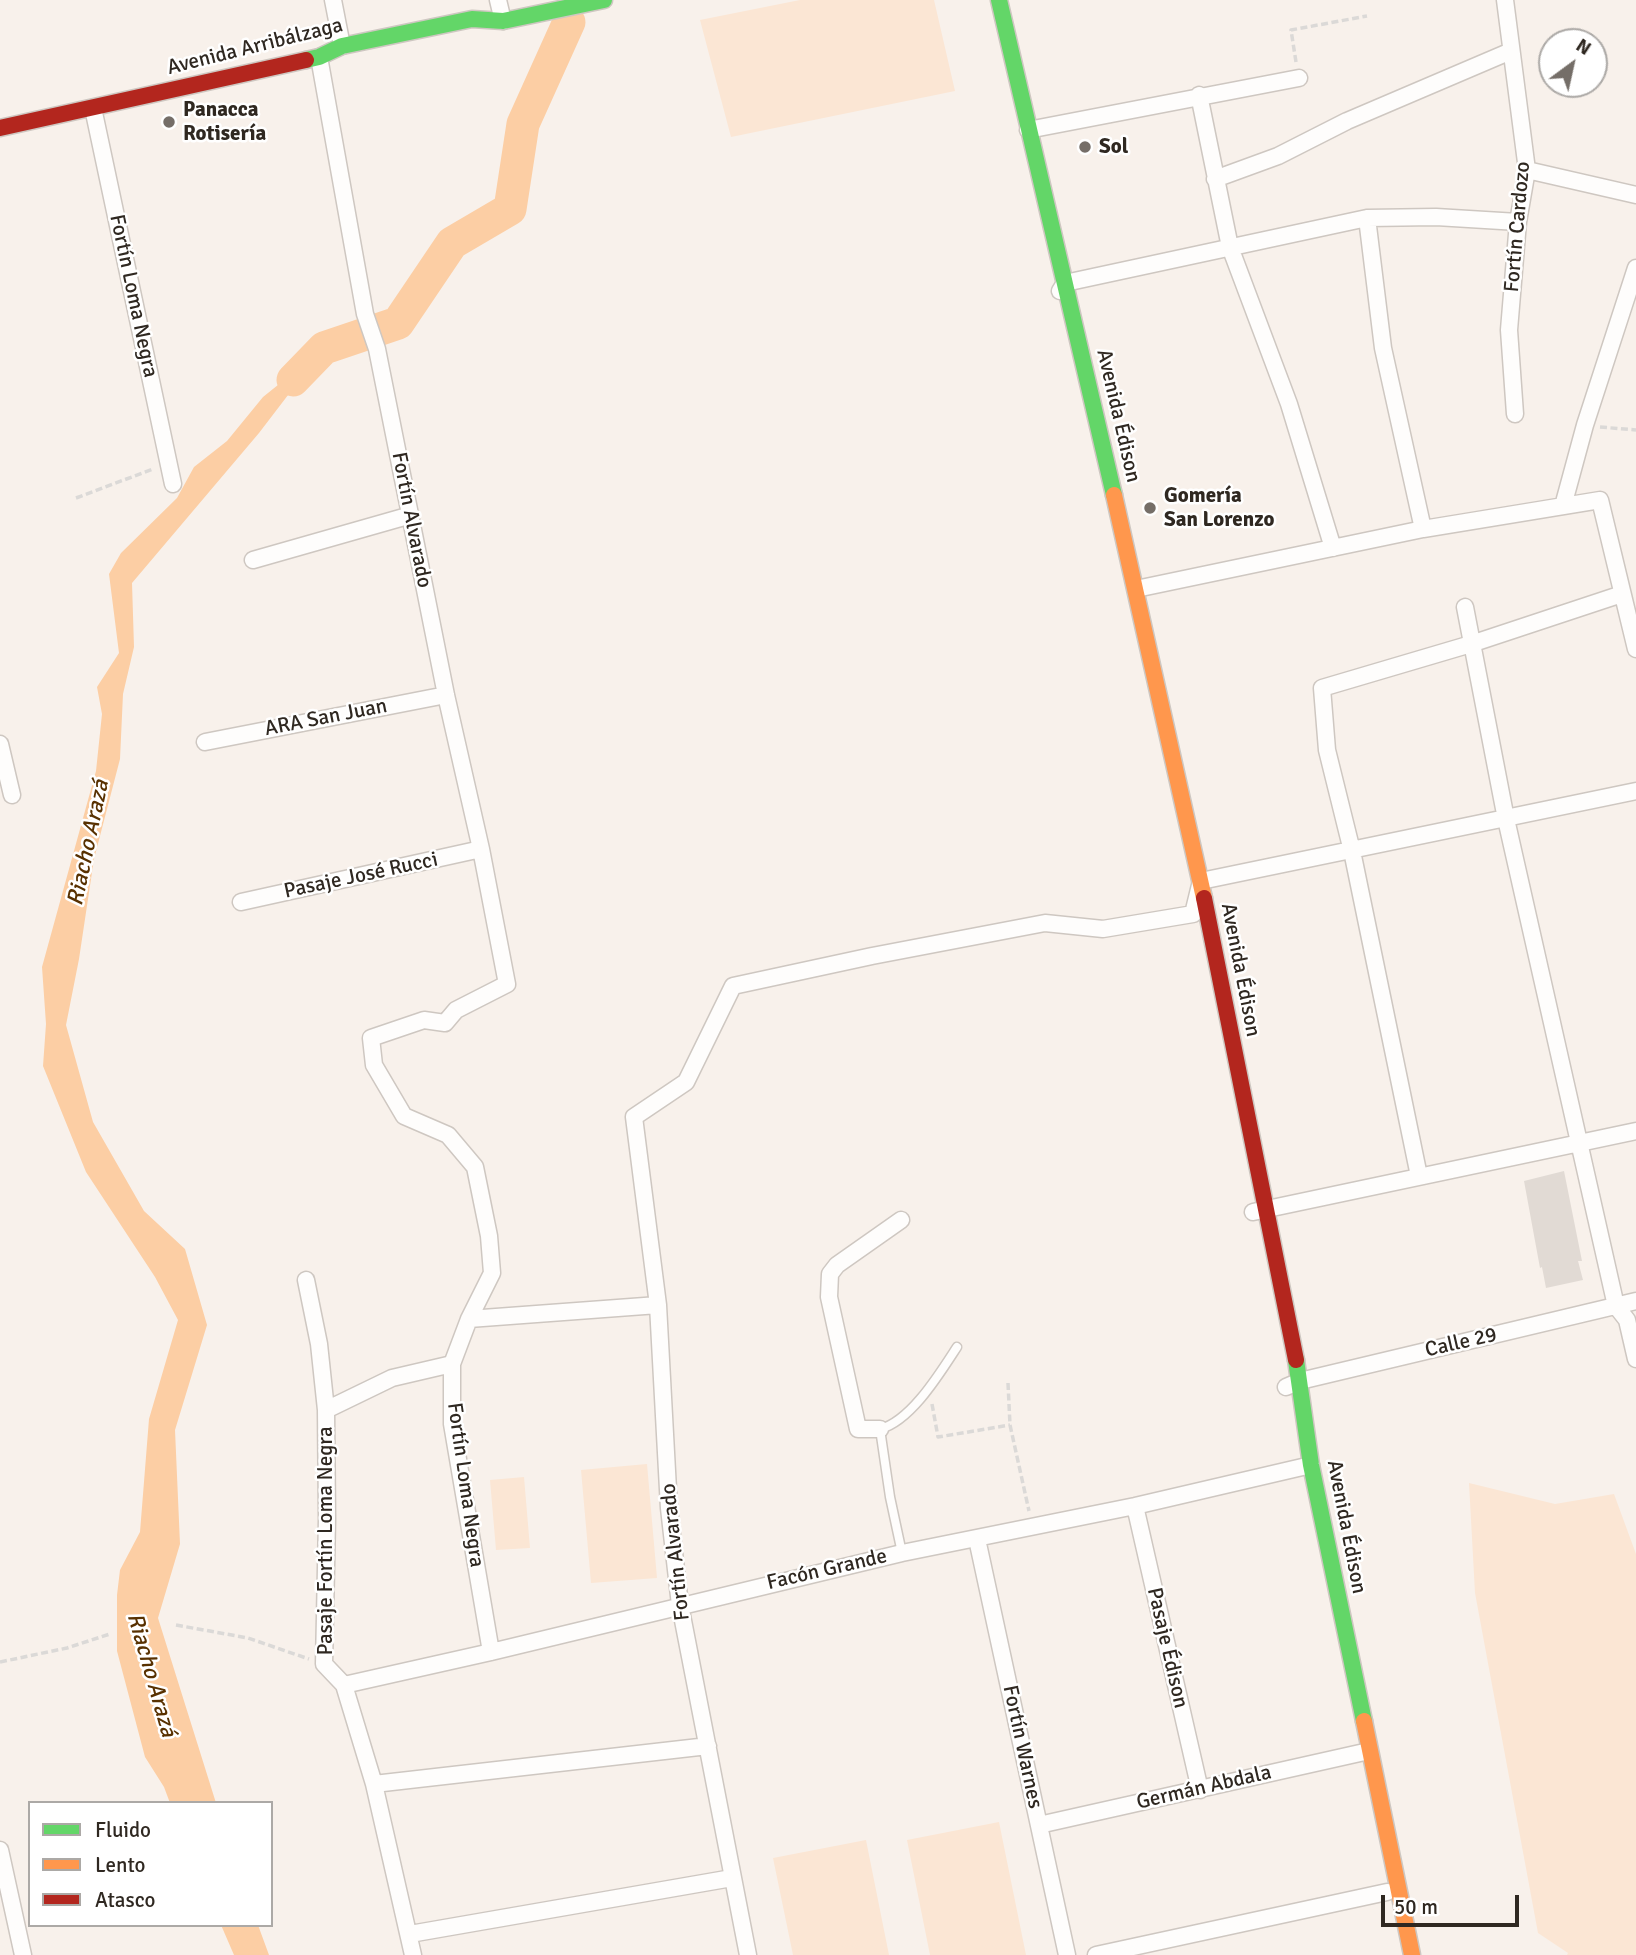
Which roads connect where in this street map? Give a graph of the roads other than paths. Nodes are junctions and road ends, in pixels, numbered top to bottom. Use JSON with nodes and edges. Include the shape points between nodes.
{"nodes":[{"id":1,"x":333,"y":0,"type":"edge"},
{"id":2,"x":498,"y":0,"type":"edge"},
{"id":3,"x":604,"y":0,"type":"edge"},
{"id":4,"x":990,"y":0,"type":"edge"},
{"id":5,"x":999,"y":0,"type":"edge"},
{"id":6,"x":1505,"y":0,"type":"edge"},
{"id":7,"x":503,"y":22,"type":"junction"},
{"id":8,"x":342,"y":46,"type":"junction"},
{"id":9,"x":1511,"y":51,"type":"junction"},
{"id":10,"x":318,"y":57,"type":"junction"},
{"id":11,"x":1299,"y":78,"type":"road end"},
{"id":12,"x":1199,"y":95,"type":"junction"},
{"id":13,"x":93,"y":108,"type":"junction"},
{"id":14,"x":0,"y":128,"type":"edge"},
{"id":15,"x":1028,"y":130,"type":"junction"},
{"id":16,"x":1527,"y":170,"type":"junction"},
{"id":17,"x":1215,"y":179,"type":"junction"},
{"id":18,"x":1636,"y":195,"type":"edge"},
{"id":19,"x":1367,"y":218,"type":"junction"},
{"id":20,"x":1518,"y":222,"type":"junction"},
{"id":21,"x":1230,"y":247,"type":"junction"},
{"id":22,"x":1636,"y":268,"type":"edge"},
{"id":23,"x":1061,"y":289,"type":"junction"},
{"id":24,"x":1515,"y":414,"type":"dead end"},
{"id":25,"x":173,"y":484,"type":"dead end"},
{"id":26,"x":1563,"y":506,"type":"junction"},
{"id":27,"x":411,"y":515,"type":"junction"},
{"id":28,"x":1423,"y":529,"type":"junction"},
{"id":29,"x":1333,"y":548,"type":"junction"},
{"id":30,"x":253,"y":560,"type":"dead end"},
{"id":31,"x":1136,"y":589,"type":"junction"},
{"id":32,"x":1622,"y":594,"type":"junction"},
{"id":33,"x":1465,"y":607,"type":"dead end"},
{"id":34,"x":1632,"y":616,"type":"edge"},
{"id":35,"x":1471,"y":644,"type":"junction"},
{"id":36,"x":1636,"y":649,"type":"edge"},
{"id":37,"x":446,"y":695,"type":"junction"},
{"id":38,"x":205,"y":741,"type":"dead end"},
{"id":39,"x":0,"y":744,"type":"edge"},
{"id":40,"x":1636,"y":791,"type":"edge"},
{"id":41,"x":12,"y":795,"type":"dead end"},
{"id":42,"x":1506,"y":819,"type":"junction"},
{"id":43,"x":481,"y":849,"type":"junction"},
{"id":44,"x":1352,"y":851,"type":"junction"},
{"id":45,"x":1201,"y":881,"type":"junction"},
{"id":46,"x":241,"y":902,"type":"dead end"},
{"id":47,"x":1193,"y":914,"type":"junction"},
{"id":48,"x":371,"y":1038,"type":"joint"},
{"id":49,"x":1636,"y":1131,"type":"edge"},
{"id":50,"x":1578,"y":1143,"type":"junction"},
{"id":51,"x":1419,"y":1175,"type":"junction"},
{"id":52,"x":1260,"y":1210,"type":"junction"},
{"id":53,"x":901,"y":1220,"type":"dead end"},
{"id":54,"x":306,"y":1280,"type":"dead end"},
{"id":55,"x":1636,"y":1301,"type":"edge"},
{"id":56,"x":658,"y":1305,"type":"junction"},
{"id":57,"x":1616,"y":1306,"type":"junction"},
{"id":58,"x":469,"y":1319,"type":"junction"},
{"id":59,"x":957,"y":1347,"type":"dead end"},
{"id":60,"x":1636,"y":1359,"type":"edge"},
{"id":61,"x":452,"y":1364,"type":"junction"},
{"id":62,"x":1293,"y":1384,"type":"junction"},
{"id":63,"x":326,"y":1410,"type":"junction"},
{"id":64,"x":880,"y":1429,"type":"junction"},
{"id":65,"x":1305,"y":1466,"type":"junction"},
{"id":66,"x":1135,"y":1506,"type":"junction"},
{"id":67,"x":977,"y":1539,"type":"junction"},
{"id":68,"x":902,"y":1553,"type":"junction"},
{"id":69,"x":680,"y":1605,"type":"junction"},
{"id":70,"x":491,"y":1652,"type":"junction"},
{"id":71,"x":345,"y":1685,"type":"junction"},
{"id":72,"x":708,"y":1746,"type":"junction"},
{"id":73,"x":1363,"y":1752,"type":"junction"},
{"id":74,"x":374,"y":1784,"type":"junction"},
{"id":75,"x":1200,"y":1790,"type":"junction"},
{"id":76,"x":1039,"y":1825,"type":"junction"},
{"id":77,"x":0,"y":1850,"type":"edge"},
{"id":78,"x":732,"y":1878,"type":"junction"},
{"id":79,"x":1387,"y":1892,"type":"junction"},
{"id":80,"x":410,"y":1934,"type":"junction"},
{"id":81,"x":23,"y":1955,"type":"edge"},
{"id":82,"x":413,"y":1955,"type":"edge"},
{"id":83,"x":748,"y":1955,"type":"edge"},
{"id":84,"x":1067,"y":1955,"type":"edge"},
{"id":85,"x":1096,"y":1955,"type":"edge"},
{"id":86,"x":1401,"y":1955,"type":"edge"},
{"id":87,"x":1412,"y":1955,"type":"edge"}],
"edges":[{"from":1,"to":8,"type":"street"},
{"from":2,"to":7,"type":"street"},
{"from":3,"to":7,"type":"main road","name":"Avenida Arribálzaga"},
{"from":4,"to":23,"type":"main road","name":"Avenida Édison"},
{"from":5,"to":15,"type":"main road","name":"Avenida Édison"},
{"from":6,"to":9,"type":"street","name":"Fortín Cardozo"},
{"from":7,"to":8,"type":"main road","name":"Avenida Arribálzaga","via":[[472,19]]},
{"from":8,"to":10,"type":"main road","name":"Avenida Arribálzaga"},
{"from":9,"to":16,"type":"street","name":"Fortín Cardozo"},
{"from":9,"to":17,"type":"street","via":[[1347,121],[1278,156]]},
{"from":10,"to":13,"type":"main road","name":"Avenida Arribálzaga"},
{"from":10,"to":27,"type":"street","name":"Fortín Alvarado","via":[[365,314],[377,349]]},
{"from":11,"to":12,"type":"street"},
{"from":12,"to":15,"type":"street"},
{"from":12,"to":17,"type":"street"},
{"from":13,"to":14,"type":"main road","name":"Avenida Arribálzaga"},
{"from":13,"to":25,"type":"street","name":"Fortín Loma Negra"},
{"from":15,"to":23,"type":"main road","name":"Avenida Édison"},
{"from":16,"to":18,"type":"street"},
{"from":16,"to":20,"type":"street","name":"Fortín Cardozo"},
{"from":17,"to":21,"type":"street"},
{"from":19,"to":20,"type":"street"},
{"from":19,"to":21,"type":"street"},
{"from":19,"to":28,"type":"street","via":[[1384,348]]},
{"from":20,"to":24,"type":"street","name":"Fortín Cardozo","via":[[1509,330]]},
{"from":21,"to":23,"type":"street"},
{"from":21,"to":29,"type":"street","via":[[1289,404]]},
{"from":22,"to":26,"type":"street","via":[[1584,425]]},
{"from":23,"to":31,"type":"main road","name":"Avenida Édison"},
{"from":23,"to":47,"type":"main road","name":"Avenida Édison","via":[[1143,660]]},
{"from":26,"to":28,"type":"street"},
{"from":26,"to":32,"type":"street","via":[[1600,500]]},
{"from":27,"to":30,"type":"street"},
{"from":27,"to":37,"type":"street","name":"Fortín Alvarado"},
{"from":28,"to":29,"type":"street"},
{"from":29,"to":31,"type":"street"},
{"from":31,"to":45,"type":"main road","name":"Avenida Édison"},
{"from":32,"to":34,"type":"street"},
{"from":32,"to":35,"type":"street"},
{"from":33,"to":35,"type":"street"},
{"from":34,"to":36,"type":"street"},
{"from":35,"to":42,"type":"street"},
{"from":35,"to":44,"type":"street","via":[[1322,688],[1327,750]]},
{"from":37,"to":38,"type":"street","name":"ARA San Juan"},
{"from":37,"to":43,"type":"street","name":"Fortín Alvarado"},
{"from":39,"to":41,"type":"street"},
{"from":40,"to":42,"type":"street"},
{"from":42,"to":44,"type":"street"},
{"from":42,"to":50,"type":"street"},
{"from":43,"to":46,"type":"street","name":"Pasaje José Rucci"},
{"from":43,"to":48,"type":"street","name":"Fortín Alvarado","via":[[507,984],[456,1010],[445,1023],[424,1020]]},
{"from":44,"to":45,"type":"street"},
{"from":44,"to":51,"type":"street"},
{"from":45,"to":47,"type":"street"},
{"from":45,"to":52,"type":"main road","name":"Avenida Édison"},
{"from":47,"to":52,"type":"main road","name":"Avenida Édison"},
{"from":47,"to":56,"type":"street","name":"Fortín Alvarado","via":[[1103,929],[1045,923],[733,986],[686,1082],[634,1117]]},
{"from":48,"to":58,"type":"street","name":"Fortín Loma Negra","via":[[374,1065],[404,1116],[447,1135],[475,1167],[492,1273]]},
{"from":49,"to":50,"type":"street"},
{"from":50,"to":51,"type":"street"},
{"from":50,"to":57,"type":"street"},
{"from":51,"to":52,"type":"street"},
{"from":52,"to":62,"type":"main road","name":"Avenida Édison"},
{"from":53,"to":64,"type":"street","via":[[830,1274],[829,1297],[858,1429]]},
{"from":54,"to":63,"type":"street","name":"Pasaje Fortín Loma Negra"},
{"from":55,"to":57,"type":"street","name":"Calle 29"},
{"from":56,"to":58,"type":"street"},
{"from":56,"to":69,"type":"street","name":"Fortín Alvarado"},
{"from":57,"to":60,"type":"street","via":[[1627,1320]]},
{"from":57,"to":62,"type":"street","name":"Calle 29"},
{"from":58,"to":61,"type":"street","name":"Fortín Loma Negra"},
{"from":59,"to":64,"type":"lane","via":[[929,1388],[894,1426]]},
{"from":61,"to":63,"type":"street","via":[[392,1378]]},
{"from":61,"to":70,"type":"street","name":"Fortín Loma Negra","via":[[452,1424]]},
{"from":62,"to":65,"type":"main road","name":"Avenida Édison"},
{"from":63,"to":71,"type":"street","name":"Pasaje Fortín Loma Negra","via":[[324,1664]]},
{"from":64,"to":68,"type":"lane"},
{"from":65,"to":66,"type":"street","name":"Facón Grande"},
{"from":65,"to":73,"type":"main road","name":"Avenida Édison"},
{"from":66,"to":67,"type":"street","name":"Facón Grande"},
{"from":66,"to":75,"type":"street","name":"Pasaje Édison"},
{"from":67,"to":68,"type":"street","name":"Facón Grande"},
{"from":67,"to":76,"type":"street","name":"Fortín Warnes"},
{"from":68,"to":69,"type":"street","name":"Facón Grande"},
{"from":69,"to":70,"type":"street","name":"Facón Grande"},
{"from":69,"to":72,"type":"street","name":"Fortín Alvarado"},
{"from":70,"to":71,"type":"street","name":"Facón Grande"},
{"from":71,"to":74,"type":"street","name":"Pasaje Fortín Loma Negra"},
{"from":72,"to":74,"type":"street"},
{"from":72,"to":78,"type":"street","name":"Fortín Alvarado"},
{"from":73,"to":75,"type":"street","name":"Germán Abdala"},
{"from":73,"to":79,"type":"main road","name":"Avenida Édison"},
{"from":73,"to":87,"type":"main road","name":"Avenida Édison"},
{"from":74,"to":80,"type":"street","name":"Pasaje Fortín Loma Negra"},
{"from":75,"to":76,"type":"street","name":"Germán Abdala"},
{"from":76,"to":84,"type":"street","name":"Fortín Warnes"},
{"from":77,"to":81,"type":"street"},
{"from":78,"to":80,"type":"street"},
{"from":78,"to":83,"type":"street","name":"Fortín Alvarado"},
{"from":79,"to":85,"type":"street"},
{"from":79,"to":86,"type":"main road","name":"Avenida Édison"},
{"from":80,"to":82,"type":"street","name":"Pasaje Fortín Loma Negra"}]}
